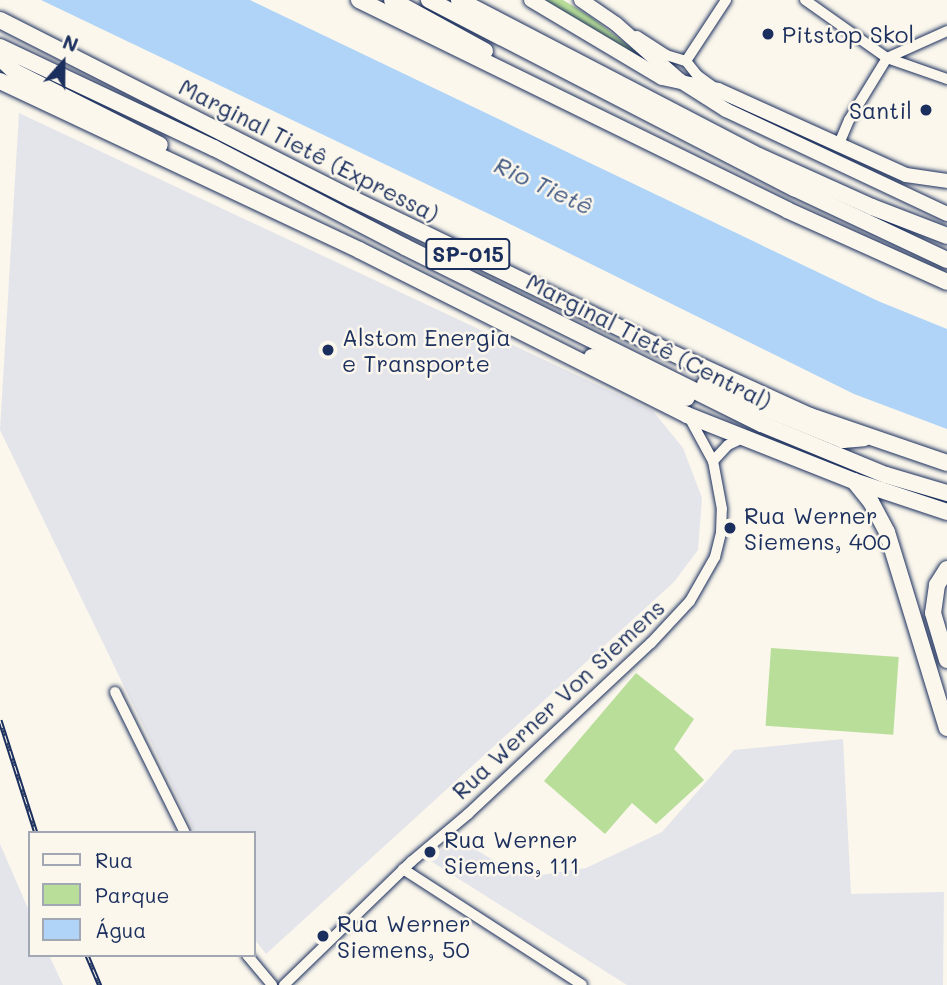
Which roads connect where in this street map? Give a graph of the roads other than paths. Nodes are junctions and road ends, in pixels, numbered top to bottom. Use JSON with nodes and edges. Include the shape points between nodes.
{"nodes":[{"id":1,"x":359,"y":0,"type":"edge"},
{"id":2,"x":391,"y":0,"type":"edge"},
{"id":3,"x":429,"y":0,"type":"edge"},
{"id":4,"x":459,"y":0,"type":"edge"},
{"id":5,"x":531,"y":0,"type":"edge"},
{"id":6,"x":581,"y":0,"type":"edge"},
{"id":7,"x":726,"y":0,"type":"edge"},
{"id":8,"x":805,"y":0,"type":"edge"},
{"id":9,"x":0,"y":20,"type":"edge"},
{"id":10,"x":616,"y":24,"type":"junction"},
{"id":11,"x":947,"y":31,"type":"edge"},
{"id":12,"x":0,"y":47,"type":"edge"},
{"id":13,"x":0,"y":58,"type":"edge"},
{"id":14,"x":887,"y":58,"type":"junction"},
{"id":15,"x":686,"y":61,"type":"junction"},
{"id":16,"x":520,"y":79,"type":"junction"},
{"id":17,"x":947,"y":79,"type":"edge"},
{"id":18,"x":678,"y":80,"type":"junction"},
{"id":19,"x":0,"y":81,"type":"edge"},
{"id":20,"x":718,"y":90,"type":"junction"},
{"id":21,"x":823,"y":139,"type":"junction"},
{"id":22,"x":838,"y":146,"type":"junction"},
{"id":23,"x":816,"y":153,"type":"junction"},
{"id":24,"x":947,"y":181,"type":"edge"},
{"id":25,"x":239,"y":192,"type":"junction"},
{"id":26,"x":301,"y":193,"type":"junction"},
{"id":27,"x":872,"y":207,"type":"junction"},
{"id":28,"x":947,"y":214,"type":"edge"},
{"id":29,"x":947,"y":236,"type":"edge"},
{"id":30,"x":947,"y":246,"type":"edge"},
{"id":31,"x":947,"y":260,"type":"edge"},
{"id":32,"x":947,"y":282,"type":"edge"},
{"id":33,"x":527,"y":305,"type":"junction"},
{"id":34,"x":530,"y":337,"type":"junction"},
{"id":35,"x":687,"y":415,"type":"junction"},
{"id":36,"x":868,"y":437,"type":"junction"},
{"id":37,"x":743,"y":438,"type":"junction"},
{"id":38,"x":795,"y":439,"type":"junction"},
{"id":39,"x":713,"y":461,"type":"junction"},
{"id":40,"x":947,"y":463,"type":"edge"},
{"id":41,"x":855,"y":481,"type":"junction"},
{"id":42,"x":947,"y":493,"type":"edge"},
{"id":43,"x":947,"y":512,"type":"edge"},
{"id":44,"x":947,"y":569,"type":"edge"},
{"id":45,"x":947,"y":660,"type":"edge"},
{"id":46,"x":115,"y":692,"type":"dead end"},
{"id":47,"x":947,"y":729,"type":"edge"},
{"id":48,"x":184,"y":831,"type":"edge"},
{"id":49,"x":403,"y":869,"type":"junction"},
{"id":50,"x":249,"y":957,"type":"edge"},
{"id":51,"x":272,"y":985,"type":"edge"},
{"id":52,"x":284,"y":985,"type":"edge"},
{"id":53,"x":582,"y":985,"type":"edge"}],
"edges":[{"from":1,"to":16,"type":"highway"},
{"from":2,"to":16,"type":"highway","via":[[458,35]]},
{"from":3,"to":31,"type":"highway","via":[[794,188]]},
{"from":4,"to":27,"type":"highway","via":[[759,156]]},
{"from":5,"to":18,"type":"main road","via":[[662,78]]},
{"from":6,"to":10,"type":"main road"},
{"from":7,"to":15,"type":"street"},
{"from":8,"to":14,"type":"street"},
{"from":9,"to":36,"type":"highway","name":"Marginal Tietê (Expressa)","number":"SP-015","via":[[657,346],[810,416]]},
{"from":10,"to":15,"type":"street","via":[[666,55]]},
{"from":10,"to":18,"type":"main road"},
{"from":11,"to":14,"type":"street"},
{"from":12,"to":26,"type":"highway"},
{"from":13,"to":25,"type":"highway","via":[[15,72],[228,181]]},
{"from":13,"to":26,"type":"highway","via":[[286,192]]},
{"from":14,"to":17,"type":"street"},
{"from":14,"to":22,"type":"street"},
{"from":15,"to":20,"type":"street"},
{"from":16,"to":32,"type":"highway","via":[[787,211]]},
{"from":18,"to":20,"type":"main road"},
{"from":18,"to":23,"type":"main road","via":[[726,110]]},
{"from":19,"to":25,"type":"highway"},
{"from":20,"to":21,"type":"main road"},
{"from":21,"to":22,"type":"main road"},
{"from":21,"to":23,"type":"main road"},
{"from":22,"to":24,"type":"main road","via":[[906,175]]},
{"from":23,"to":28,"type":"main road"},
{"from":25,"to":34,"type":"highway"},
{"from":26,"to":33,"type":"highway","name":"Marginal Tietê (Central)"},
{"from":27,"to":29,"type":"highway"},
{"from":27,"to":30,"type":"highway","via":[[892,223]]},
{"from":33,"to":36,"type":"highway","via":[[547,309],[817,431],[843,440]]},
{"from":33,"to":38,"type":"highway","name":"Marginal Tietê (Central)"},
{"from":34,"to":35,"type":"highway"},
{"from":34,"to":38,"type":"highway","via":[[578,351],[727,416]]},
{"from":35,"to":37,"type":"highway"},
{"from":35,"to":39,"type":"street","name":"Rua Werner Von Siemens"},
{"from":36,"to":40,"type":"highway","name":"Marginal Tietê (Expressa)","number":"SP-015"},
{"from":37,"to":39,"type":"street","via":[[728,445]]},
{"from":37,"to":41,"type":"highway"},
{"from":38,"to":42,"type":"highway","name":"Marginal Tietê (Central)"},
{"from":39,"to":49,"type":"street","name":"Rua Werner Von Siemens","via":[[721,498],[721,534],[715,557],[690,601],[468,814]]},
{"from":41,"to":43,"type":"highway"},
{"from":41,"to":47,"type":"highway","via":[[887,532]]},
{"from":44,"to":45,"type":"highway","via":[[937,585],[933,613]]},
{"from":46,"to":48,"type":"street"},
{"from":49,"to":52,"type":"street","name":"Rua Werner Von Siemens"},
{"from":49,"to":53,"type":"street"},
{"from":50,"to":51,"type":"street"}]}
